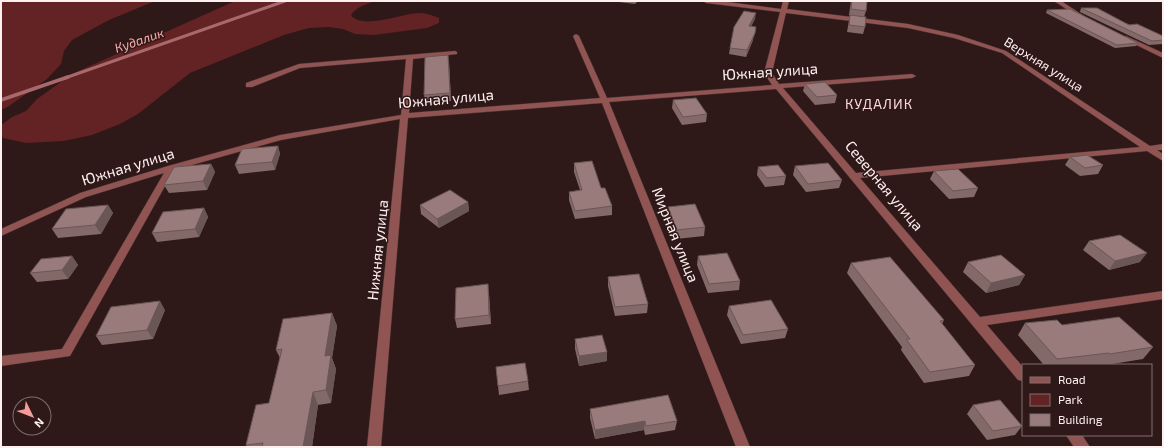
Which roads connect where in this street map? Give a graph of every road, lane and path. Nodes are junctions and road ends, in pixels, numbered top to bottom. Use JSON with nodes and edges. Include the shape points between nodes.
{"nodes":[{"id":1,"x":706,"y":1,"type":"edge"},
{"id":2,"x":786,"y":1,"type":"edge"},
{"id":3,"x":1057,"y":1,"type":"edge"},
{"id":4,"x":782,"y":10,"type":"junction"},
{"id":5,"x":1084,"y":17,"type":"edge"},
{"id":6,"x":1120,"y":35,"type":"edge"},
{"id":7,"x":576,"y":36,"type":"dead end"},
{"id":8,"x":455,"y":53,"type":"dead end"},
{"id":9,"x":410,"y":56,"type":"junction"},
{"id":10,"x":1163,"y":56,"type":"edge"},
{"id":11,"x":912,"y":76,"type":"dead end"},
{"id":12,"x":249,"y":85,"type":"dead end"},
{"id":13,"x":777,"y":86,"type":"junction"},
{"id":14,"x":604,"y":99,"type":"junction"},
{"id":15,"x":406,"y":116,"type":"junction"},
{"id":16,"x":1163,"y":147,"type":"edge"},
{"id":17,"x":1148,"y":148,"type":"junction"},
{"id":18,"x":1163,"y":158,"type":"edge"},
{"id":19,"x":171,"y":168,"type":"junction"},
{"id":20,"x":853,"y":176,"type":"junction"},
{"id":21,"x":1,"y":233,"type":"edge"},
{"id":22,"x":1163,"y":295,"type":"edge"},
{"id":23,"x":978,"y":322,"type":"junction"},
{"id":24,"x":1,"y":361,"type":"edge"},
{"id":25,"x":1022,"y":375,"type":"edge"},
{"id":26,"x":1074,"y":436,"type":"edge"},
{"id":27,"x":374,"y":447,"type":"edge"},
{"id":28,"x":744,"y":447,"type":"edge"},
{"id":29,"x":1084,"y":447,"type":"edge"}],
"edges":[{"from":1,"to":4,"type":"street","name":"Верхняя улица"},
{"from":2,"to":4,"type":"street","name":"Северная улица"},
{"from":3,"to":5,"type":"street"},
{"from":4,"to":13,"type":"street","name":"Северная улица","via":[[768,73]]},
{"from":4,"to":17,"type":"street","name":"Верхняя улица","via":[[908,26],[956,36],[1004,52]]},
{"from":6,"to":10,"type":"street"},
{"from":7,"to":14,"type":"street","name":"Мирная улица"},
{"from":8,"to":9,"type":"street"},
{"from":9,"to":12,"type":"street","via":[[299,66]]},
{"from":9,"to":15,"type":"street","name":"Нижняя улица"},
{"from":11,"to":13,"type":"street","name":"Южная улица"},
{"from":13,"to":14,"type":"street","name":"Южная улица"},
{"from":13,"to":20,"type":"street","name":"Северная улица"},
{"from":14,"to":15,"type":"street","name":"Южная улица"},
{"from":14,"to":28,"type":"street","name":"Мирная улица"},
{"from":15,"to":19,"type":"street","name":"Южная улица","via":[[280,138]]},
{"from":15,"to":27,"type":"street","name":"Нижняя улица"},
{"from":16,"to":17,"type":"street"},
{"from":17,"to":18,"type":"street","name":"Верхняя улица"},
{"from":17,"to":20,"type":"street"},
{"from":19,"to":21,"type":"street","name":"Южная улица","via":[[83,195]]},
{"from":19,"to":24,"type":"street","via":[[66,353]]},
{"from":20,"to":23,"type":"street","name":"Северная улица"},
{"from":22,"to":23,"type":"street"},
{"from":23,"to":25,"type":"street","name":"Северная улица"},
{"from":26,"to":29,"type":"street"}]}
